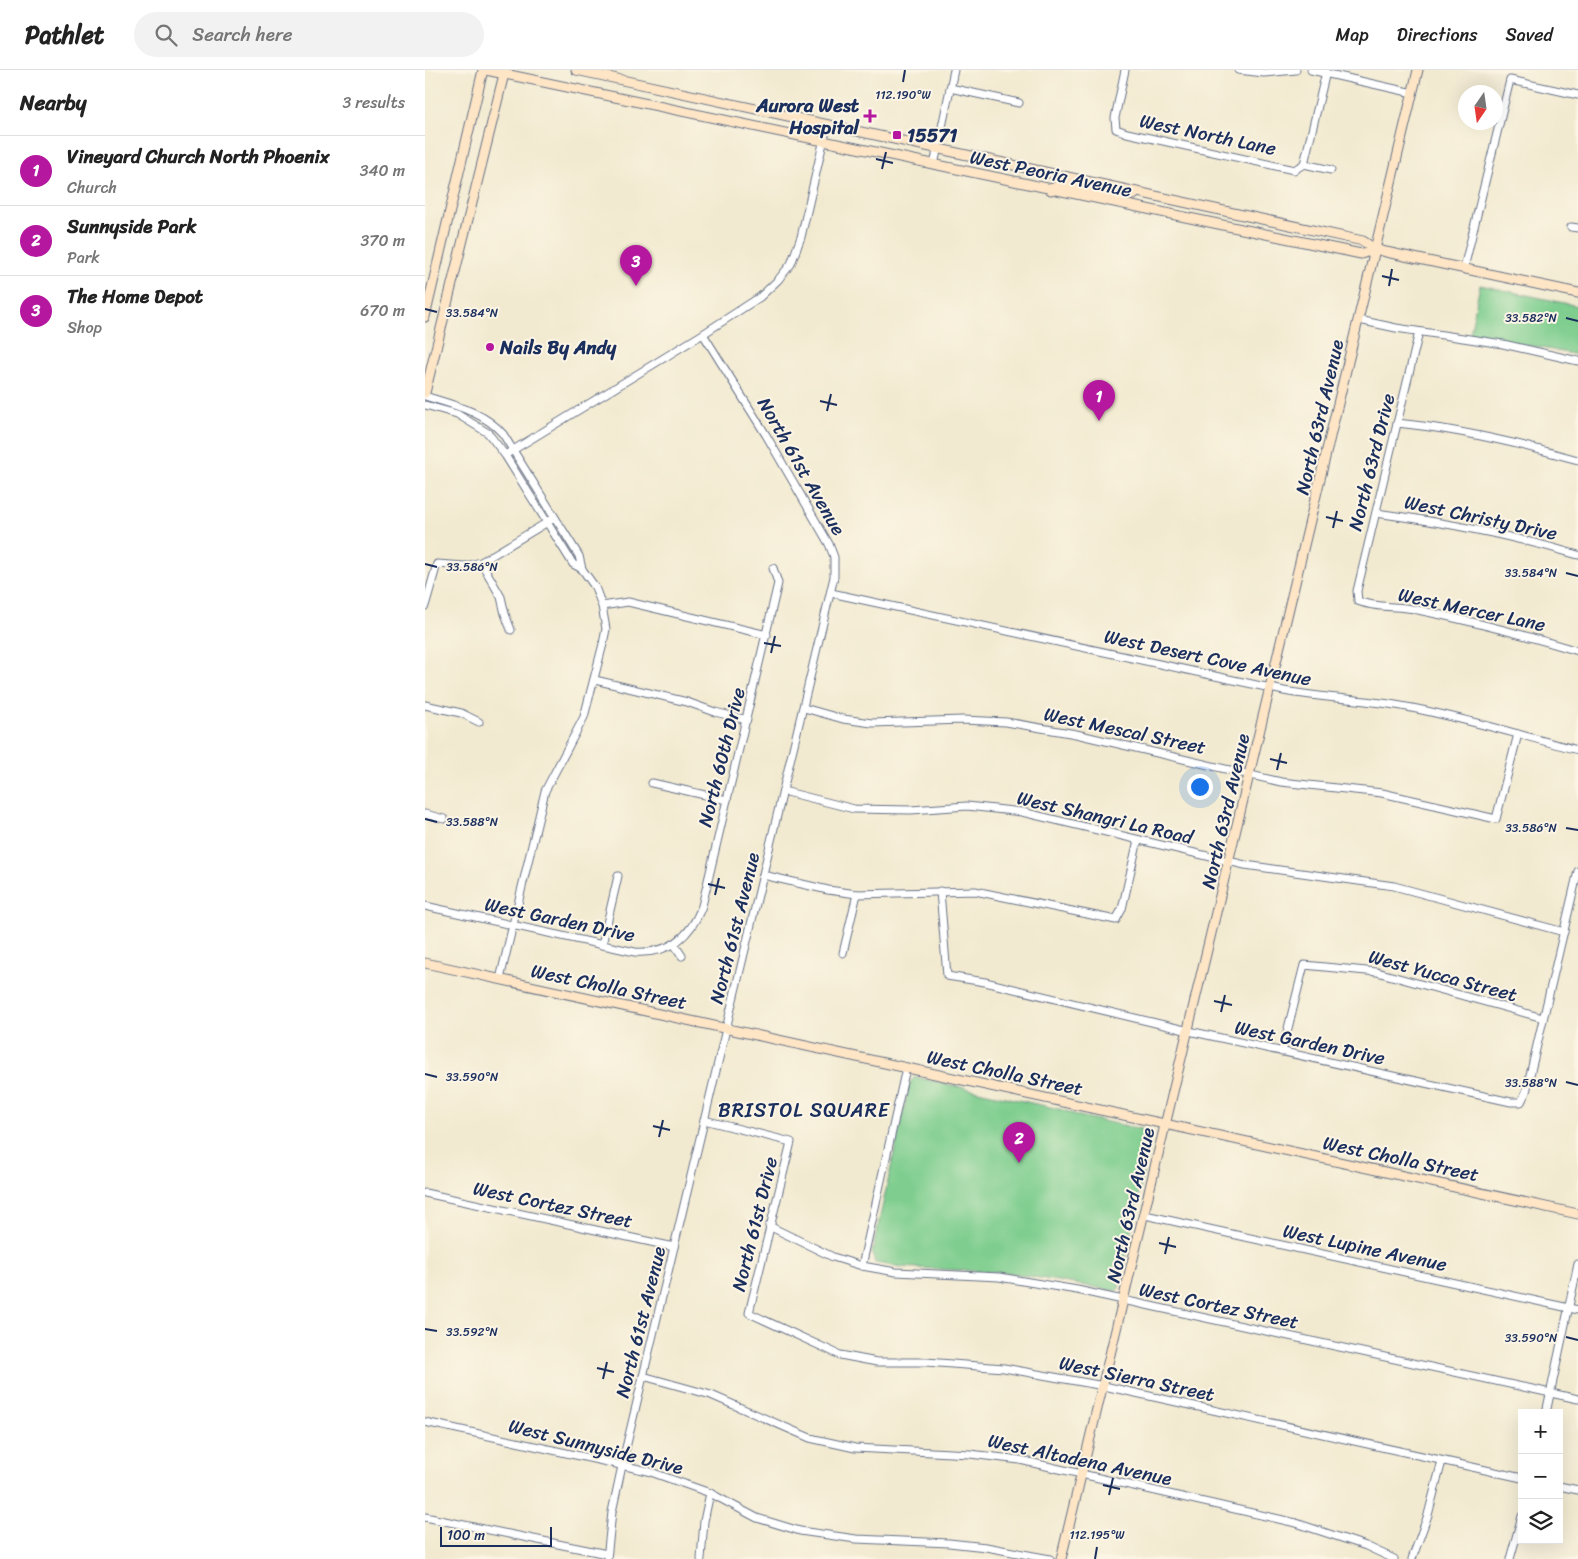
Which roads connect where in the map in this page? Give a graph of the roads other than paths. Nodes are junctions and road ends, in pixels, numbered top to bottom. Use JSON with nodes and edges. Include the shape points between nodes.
{"nodes":[{"id":1,"x":484,"y":70,"type":"edge"},
{"id":2,"x":577,"y":70,"type":"edge"},
{"id":3,"x":954,"y":70,"type":"edge"},
{"id":4,"x":1125,"y":70,"type":"edge"},
{"id":5,"x":1238,"y":70,"type":"edge"},
{"id":6,"x":1296,"y":70,"type":"edge"},
{"id":7,"x":1311,"y":70,"type":"edge"},
{"id":8,"x":1418,"y":70,"type":"edge"},
{"id":9,"x":504,"y":72,"type":"edge"},
{"id":10,"x":1326,"y":72,"type":"junction"},
{"id":11,"x":950,"y":88,"type":"junction"},
{"id":12,"x":663,"y":90,"type":"junction"},
{"id":13,"x":1413,"y":93,"type":"junction"},
{"id":14,"x":1578,"y":95,"type":"edge"},
{"id":15,"x":1019,"y":104,"type":"dead end"},
{"id":16,"x":660,"y":107,"type":"junction"},
{"id":17,"x":827,"y":126,"type":"junction"},
{"id":18,"x":822,"y":140,"type":"junction"},
{"id":19,"x":937,"y":150,"type":"junction"},
{"id":20,"x":1304,"y":164,"type":"junction"},
{"id":21,"x":934,"y":165,"type":"junction"},
{"id":22,"x":1331,"y":170,"type":"dead end"},
{"id":23,"x":1051,"y":190,"type":"junction"},
{"id":24,"x":1145,"y":194,"type":"junction"},
{"id":25,"x":1375,"y":249,"type":"junction"},
{"id":26,"x":1464,"y":268,"type":"junction"},
{"id":27,"x":1578,"y":292,"type":"edge"},
{"id":28,"x":425,"y":318,"type":"edge"},
{"id":29,"x":1359,"y":320,"type":"junction"},
{"id":30,"x":1419,"y":332,"type":"junction"},
{"id":31,"x":703,"y":334,"type":"junction"},
{"id":32,"x":1578,"y":361,"type":"edge"},
{"id":33,"x":425,"y":395,"type":"edge"},
{"id":34,"x":425,"y":405,"type":"edge"},
{"id":35,"x":1397,"y":423,"type":"junction"},
{"id":36,"x":514,"y":450,"type":"junction"},
{"id":37,"x":505,"y":455,"type":"junction"},
{"id":38,"x":1578,"y":460,"type":"edge"},
{"id":39,"x":1376,"y":513,"type":"junction"},
{"id":40,"x":556,"y":517,"type":"junction"},
{"id":41,"x":547,"y":522,"type":"junction"},
{"id":42,"x":1578,"y":556,"type":"edge"},
{"id":43,"x":481,"y":562,"type":"junction"},
{"id":44,"x":773,"y":568,"type":"dead end"},
{"id":45,"x":582,"y":569,"type":"junction"},
{"id":46,"x":831,"y":593,"type":"junction"},
{"id":47,"x":1358,"y":601,"type":"joint"},
{"id":48,"x":425,"y":606,"type":"edge"},
{"id":49,"x":602,"y":606,"type":"junction"},
{"id":50,"x":511,"y":630,"type":"dead end"},
{"id":51,"x":767,"y":635,"type":"junction"},
{"id":52,"x":1578,"y":651,"type":"edge"},
{"id":53,"x":595,"y":680,"type":"junction"},
{"id":54,"x":1271,"y":688,"type":"junction"},
{"id":55,"x":425,"y":705,"type":"edge"},
{"id":56,"x":804,"y":708,"type":"junction"},
{"id":57,"x":747,"y":720,"type":"junction"},
{"id":58,"x":479,"y":722,"type":"dead end"},
{"id":59,"x":1518,"y":734,"type":"junction"},
{"id":60,"x":1578,"y":750,"type":"edge"},
{"id":61,"x":1250,"y":775,"type":"junction"},
{"id":62,"x":652,"y":783,"type":"dead end"},
{"id":63,"x":783,"y":791,"type":"junction"},
{"id":64,"x":727,"y":800,"type":"junction"},
{"id":65,"x":425,"y":814,"type":"edge"},
{"id":66,"x":444,"y":819,"type":"dead end"},
{"id":67,"x":1138,"y":840,"type":"junction"},
{"id":68,"x":1229,"y":862,"type":"junction"},
{"id":69,"x":1578,"y":871,"type":"edge"},
{"id":70,"x":763,"y":875,"type":"junction"},
{"id":71,"x":618,"y":876,"type":"dead end"},
{"id":72,"x":940,"y":891,"type":"junction"},
{"id":73,"x":857,"y":894,"type":"junction"},
{"id":74,"x":425,"y":906,"type":"edge"},
{"id":75,"x":513,"y":926,"type":"junction"},
{"id":76,"x":1564,"y":932,"type":"junction"},
{"id":77,"x":674,"y":944,"type":"junction"},
{"id":78,"x":603,"y":945,"type":"junction"},
{"id":79,"x":843,"y":953,"type":"dead end"},
{"id":80,"x":682,"y":956,"type":"dead end"},
{"id":81,"x":425,"y":963,"type":"edge"},
{"id":82,"x":500,"y":979,"type":"junction"},
{"id":83,"x":1543,"y":1018,"type":"junction"},
{"id":84,"x":726,"y":1028,"type":"junction"},
{"id":85,"x":1189,"y":1031,"type":"junction"},
{"id":86,"x":1282,"y":1052,"type":"junction"},
{"id":87,"x":907,"y":1068,"type":"junction"},
{"id":88,"x":704,"y":1120,"type":"junction"},
{"id":89,"x":1167,"y":1123,"type":"junction"},
{"id":90,"x":425,"y":1193,"type":"edge"},
{"id":91,"x":1578,"y":1214,"type":"edge"},
{"id":92,"x":1145,"y":1215,"type":"junction"},
{"id":93,"x":769,"y":1226,"type":"junction"},
{"id":94,"x":674,"y":1247,"type":"junction"},
{"id":95,"x":1578,"y":1264,"type":"edge"},
{"id":96,"x":862,"y":1266,"type":"junction"},
{"id":97,"x":1124,"y":1301,"type":"junction"},
{"id":98,"x":1568,"y":1308,"type":"junction"},
{"id":99,"x":1578,"y":1310,"type":"edge"},
{"id":100,"x":749,"y":1313,"type":"joint"},
{"id":101,"x":643,"y":1376,"type":"junction"},
{"id":102,"x":1103,"y":1386,"type":"junction"},
{"id":103,"x":1550,"y":1393,"type":"junction"},
{"id":104,"x":1578,"y":1399,"type":"edge"},
{"id":105,"x":1547,"y":1409,"type":"edge"},
{"id":106,"x":425,"y":1422,"type":"edge"},
{"id":107,"x":1442,"y":1461,"type":"junction"},
{"id":108,"x":622,"y":1465,"type":"junction"},
{"id":109,"x":1083,"y":1474,"type":"junction"},
{"id":110,"x":1518,"y":1477,"type":"edge"},
{"id":111,"x":1563,"y":1487,"type":"edge"},
{"id":112,"x":1578,"y":1490,"type":"edge"},
{"id":113,"x":709,"y":1493,"type":"junction"},
{"id":114,"x":425,"y":1517,"type":"edge"},
{"id":115,"x":1518,"y":1532,"type":"edge"},
{"id":116,"x":607,"y":1557,"type":"edge"},
{"id":117,"x":701,"y":1559,"type":"edge"},
{"id":118,"x":1050,"y":1559,"type":"edge"},
{"id":119,"x":1061,"y":1559,"type":"edge"},
{"id":120,"x":1394,"y":1559,"type":"edge"},
{"id":121,"x":1412,"y":1559,"type":"edge"},
{"id":122,"x":1511,"y":1559,"type":"edge"}],
"edges":[{"from":1,"to":9,"type":"street","name":"West Peoria Avenue"},
{"from":1,"to":28,"type":"street"},
{"from":2,"to":12,"type":"street","name":"West Peoria Avenue"},
{"from":3,"to":11,"type":"street"},
{"from":4,"to":20,"type":"street","name":"West North Lane","via":[[1115,118],[1116,129],[1294,170]]},
{"from":5,"to":6,"type":"street","via":[[1264,73]]},
{"from":7,"to":10,"type":"street"},
{"from":8,"to":13,"type":"street","name":"North 63rd Avenue"},
{"from":9,"to":16,"type":"street","name":"West Peoria Avenue"},
{"from":9,"to":33,"type":"street"},
{"from":10,"to":13,"type":"street"},
{"from":10,"to":20,"type":"street"},
{"from":11,"to":15,"type":"street"},
{"from":11,"to":19,"type":"street"},
{"from":12,"to":16,"type":"street"},
{"from":12,"to":17,"type":"street","name":"West Peoria Avenue"},
{"from":13,"to":25,"type":"street","name":"North 63rd Avenue"},
{"from":14,"to":26,"type":"street","via":[[1510,80]]},
{"from":16,"to":18,"type":"street","name":"West Peoria Avenue"},
{"from":17,"to":18,"type":"street"},
{"from":17,"to":19,"type":"street","name":"West Peoria Avenue"},
{"from":18,"to":21,"type":"street","name":"West Peoria Avenue"},
{"from":18,"to":31,"type":"street","via":[[801,237],[791,264],[760,297]]},
{"from":19,"to":21,"type":"street"},
{"from":19,"to":24,"type":"street","name":"West Peoria Avenue"},
{"from":20,"to":22,"type":"street"},
{"from":21,"to":23,"type":"street","name":"West Peoria Avenue"},
{"from":23,"to":24,"type":"street","via":[[1061,183],[1120,196]]},
{"from":23,"to":25,"type":"street","name":"West Peoria Avenue","via":[[1361,254]]},
{"from":24,"to":25,"type":"street","name":"West Peoria Avenue","via":[[1363,241]]},
{"from":25,"to":26,"type":"street","name":"West Peoria Avenue"},
{"from":25,"to":29,"type":"street","name":"North 63rd Avenue"},
{"from":26,"to":27,"type":"street","name":"West Peoria Avenue"},
{"from":29,"to":30,"type":"street"},
{"from":29,"to":54,"type":"street","name":"North 63rd Avenue"},
{"from":30,"to":32,"type":"street","via":[[1503,344]]},
{"from":30,"to":35,"type":"street","name":"North 63rd Drive"},
{"from":31,"to":36,"type":"street"},
{"from":31,"to":46,"type":"street","name":"North 61st Avenue","via":[[767,435],[829,544],[835,568]]},
{"from":33,"to":36,"type":"street","via":[[483,417],[499,429]]},
{"from":34,"to":37,"type":"street","via":[[457,414],[481,427]]},
{"from":35,"to":38,"type":"street","via":[[1490,437]]},
{"from":35,"to":39,"type":"street","name":"North 63rd Drive"},
{"from":36,"to":37,"type":"street"},
{"from":36,"to":40,"type":"street"},
{"from":37,"to":41,"type":"street"},
{"from":39,"to":42,"type":"street","name":"West Christy Drive","via":[[1418,517],[1497,533]]},
{"from":39,"to":47,"type":"street","name":"North 63rd Drive","via":[[1357,591]]},
{"from":40,"to":41,"type":"street"},
{"from":40,"to":45,"type":"street","via":[[579,556]]},
{"from":41,"to":43,"type":"street"},
{"from":41,"to":45,"type":"street","via":[[573,564]]},
{"from":43,"to":48,"type":"street","via":[[465,566],[437,564]]},
{"from":43,"to":50,"type":"street","via":[[501,597]]},
{"from":44,"to":51,"type":"street","name":"North 60th Drive","via":[[778,583]]},
{"from":45,"to":49,"type":"street","via":[[595,587]]},
{"from":46,"to":54,"type":"street","name":"West Desert Cove Avenue"},
{"from":46,"to":56,"type":"street","name":"North 61st Avenue"},
{"from":47,"to":52,"type":"street","name":"West Mercer Lane","via":[[1368,605],[1415,609],[1482,624]]},
{"from":49,"to":51,"type":"street","via":[[628,602]]},
{"from":49,"to":53,"type":"street","via":[[606,629]]},
{"from":51,"to":57,"type":"street","name":"North 60th Drive"},
{"from":53,"to":57,"type":"street"},
{"from":53,"to":75,"type":"street","via":[[584,717],[545,791]]},
{"from":54,"to":59,"type":"street","name":"West Desert Cove Avenue","via":[[1318,697],[1410,707]]},
{"from":54,"to":61,"type":"street","name":"North 63rd Avenue"},
{"from":55,"to":58,"type":"street"},
{"from":56,"to":61,"type":"street","name":"West Mescal Street","via":[[843,720],[872,723],[1006,722],[1076,734]]},
{"from":56,"to":63,"type":"street","name":"North 61st Avenue"},
{"from":57,"to":64,"type":"street","name":"North 60th Drive"},
{"from":59,"to":60,"type":"street","name":"West Desert Cove Avenue"},
{"from":59,"to":61,"type":"street","name":"West Mescal Street","via":[[1496,819],[1382,793],[1281,782]]},
{"from":61,"to":68,"type":"street","name":"North 63rd Avenue"},
{"from":62,"to":64,"type":"street"},
{"from":63,"to":67,"type":"street","name":"West Shangri La Road","via":[[854,809],[911,810],[967,806],[1022,812]]},
{"from":63,"to":70,"type":"street","name":"North 61st Avenue"},
{"from":64,"to":77,"type":"street","name":"North 60th Drive","via":[[700,912],[689,932]]},
{"from":65,"to":66,"type":"street"},
{"from":67,"to":68,"type":"street","name":"West Shangri La Road"},
{"from":67,"to":72,"type":"street","via":[[1122,909],[1116,920],[995,893]]},
{"from":68,"to":76,"type":"street","name":"West Shangri La Road","via":[[1394,886]]},
{"from":68,"to":85,"type":"street","name":"North 63rd Avenue"},
{"from":69,"to":76,"type":"street"},
{"from":70,"to":73,"type":"street"},
{"from":70,"to":84,"type":"street","name":"North 61st Avenue"},
{"from":71,"to":78,"type":"street"},
{"from":72,"to":73,"type":"street"},
{"from":72,"to":85,"type":"street","name":"West Garden Drive","via":[[947,976],[985,982]]},
{"from":73,"to":79,"type":"street"},
{"from":74,"to":75,"type":"street","name":"West Garden Drive"},
{"from":75,"to":78,"type":"street","name":"West Garden Drive"},
{"from":75,"to":82,"type":"street"},
{"from":76,"to":83,"type":"street"},
{"from":77,"to":78,"type":"street","name":"West Garden Drive","via":[[659,951],[646,952]]},
{"from":77,"to":80,"type":"street"},
{"from":81,"to":82,"type":"street","name":"West Cholla Street"},
{"from":82,"to":84,"type":"street","name":"West Cholla Street"},
{"from":83,"to":86,"type":"street","name":"West Garden Drive","via":[[1521,1102]]},
{"from":83,"to":86,"type":"street","name":"West Yucca Street","via":[[1377,972],[1304,965]]},
{"from":84,"to":87,"type":"street","name":"West Cholla Street"},
{"from":84,"to":88,"type":"street","name":"North 61st Avenue"},
{"from":85,"to":86,"type":"street","name":"West Garden Drive"},
{"from":85,"to":89,"type":"street","name":"North 63rd Avenue"},
{"from":87,"to":89,"type":"street","name":"West Cholla Street"},
{"from":87,"to":96,"type":"street"},
{"from":88,"to":93,"type":"street","name":"North 61st Drive","via":[[791,1142]]},
{"from":88,"to":94,"type":"street","name":"North 61st Avenue"},
{"from":89,"to":91,"type":"street","name":"West Cholla Street"},
{"from":89,"to":92,"type":"street","name":"North 63rd Avenue"},
{"from":90,"to":94,"type":"street","name":"West Cortez Street"},
{"from":92,"to":97,"type":"street","name":"North 63rd Avenue"},
{"from":92,"to":98,"type":"street","name":"West Lupine Avenue"},
{"from":93,"to":96,"type":"street","name":"West Cortez Street","via":[[833,1257]]},
{"from":93,"to":100,"type":"street","name":"North 61st Drive"},
{"from":94,"to":101,"type":"street","name":"North 61st Avenue"},
{"from":95,"to":98,"type":"street"},
{"from":96,"to":97,"type":"street","name":"West Cortez Street","via":[[896,1272],[999,1277]]},
{"from":97,"to":102,"type":"street","name":"North 63rd Avenue"},
{"from":97,"to":103,"type":"street","name":"West Cortez Street"},
{"from":98,"to":99,"type":"street","name":"West Lupine Avenue"},
{"from":98,"to":103,"type":"street"},
{"from":100,"to":102,"type":"street","name":"West Sierra Street","via":[[840,1355],[877,1362],[1004,1368]]},
{"from":101,"to":108,"type":"street","name":"North 61st Avenue"},
{"from":101,"to":109,"type":"street","name":"West Altadena Avenue","via":[[711,1395],[787,1429],[835,1444],[1020,1460]]},
{"from":102,"to":107,"type":"street","name":"West Sierra Street"},
{"from":102,"to":109,"type":"street","name":"North 63rd Avenue"},
{"from":103,"to":104,"type":"street","name":"West Cortez Street"},
{"from":103,"to":105,"type":"street"},
{"from":106,"to":108,"type":"street","name":"West Sunnyside Drive"},
{"from":107,"to":110,"type":"street","name":"West Sierra Street"},
{"from":107,"to":121,"type":"street"},
{"from":108,"to":113,"type":"street","name":"West Sunnyside Drive"},
{"from":108,"to":116,"type":"street","name":"North 61st Avenue"},
{"from":109,"to":119,"type":"street","name":"North 63rd Avenue"},
{"from":109,"to":120,"type":"street","name":"West Altadena Avenue","via":[[1296,1523]]},
{"from":111,"to":112,"type":"street"},
{"from":113,"to":117,"type":"street","via":[[703,1521]]},
{"from":113,"to":118,"type":"street","name":"West Sunnyside Drive","via":[[757,1518],[800,1531],[856,1539],[967,1545]]},
{"from":114,"to":116,"type":"street"},
{"from":115,"to":122,"type":"street"}]}
